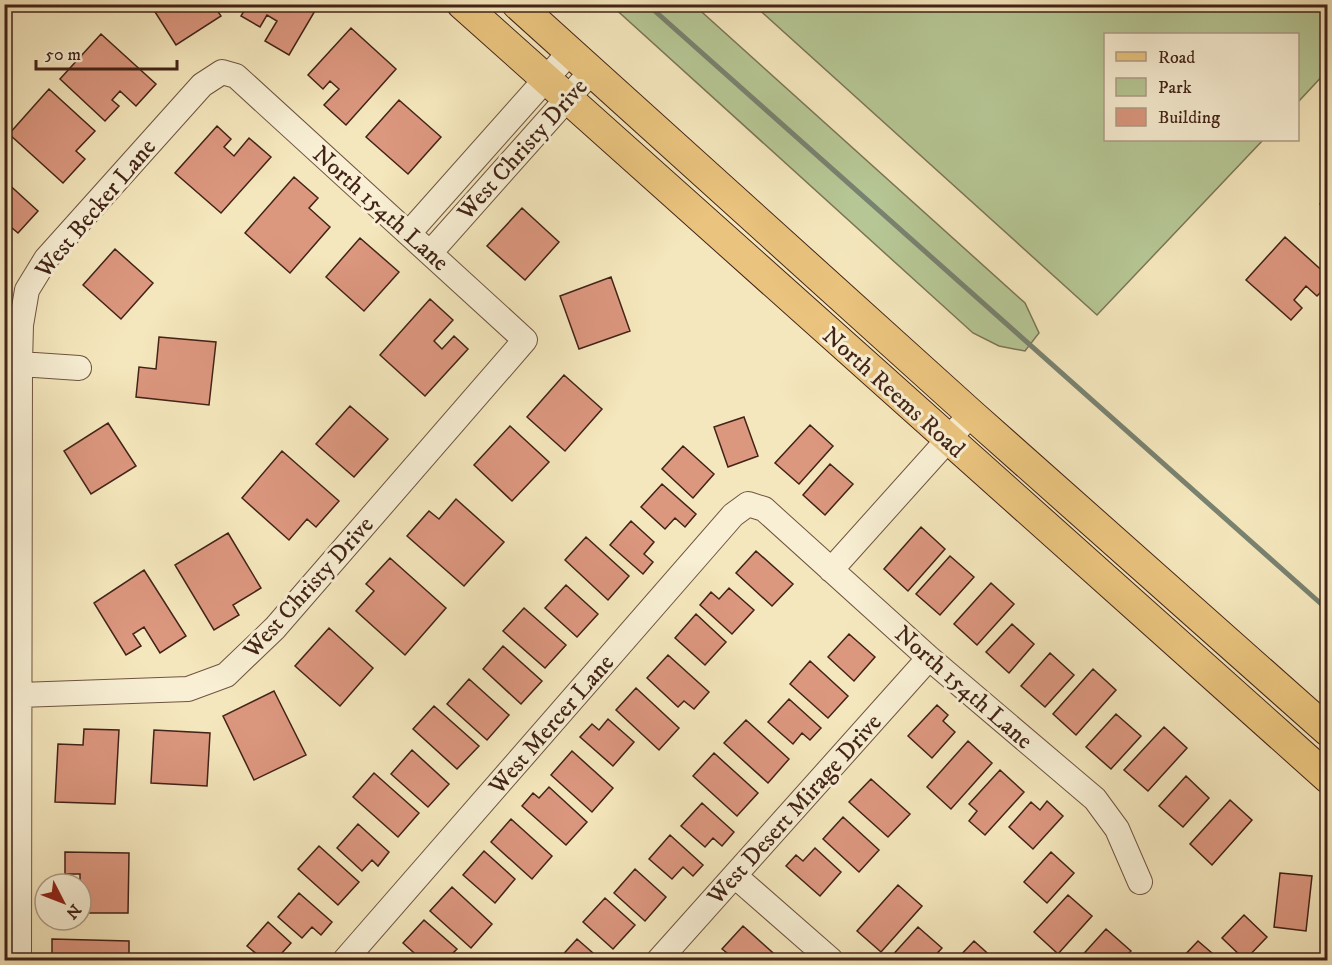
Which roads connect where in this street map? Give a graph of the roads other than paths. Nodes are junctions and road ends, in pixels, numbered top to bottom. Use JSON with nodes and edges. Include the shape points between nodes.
{"nodes":[{"id":1,"x":462,"y":4,"type":"edge"},
{"id":2,"x":517,"y":4,"type":"edge"},
{"id":3,"x":569,"y":53,"type":"junction"},
{"id":4,"x":591,"y":72,"type":"junction"},
{"id":5,"x":236,"y":76,"type":"joint"},
{"id":6,"x":556,"y":89,"type":"junction"},
{"id":7,"x":478,"y":155,"type":"junction"},
{"id":8,"x":500,"y":174,"type":"junction"},
{"id":9,"x":409,"y":232,"type":"junction"},
{"id":10,"x":430,"y":253,"type":"junction"},
{"id":11,"x":525,"y":340,"type":"joint"},
{"id":12,"x":20,"y":364,"type":"junction"},
{"id":13,"x":79,"y":368,"type":"dead end"},
{"id":14,"x":971,"y":414,"type":"junction"},
{"id":15,"x":946,"y":440,"type":"junction"},
{"id":16,"x":764,"y":509,"type":"joint"},
{"id":17,"x":831,"y":570,"type":"junction"},
{"id":18,"x":929,"y":658,"type":"junction"},
{"id":19,"x":20,"y":694,"type":"junction"},
{"id":20,"x":1328,"y":731,"type":"edge"},
{"id":21,"x":1328,"y":778,"type":"edge"},
{"id":22,"x":735,"y":876,"type":"junction"},
{"id":23,"x":1140,"y":882,"type":"dead end"},
{"id":24,"x":19,"y":960,"type":"edge"},
{"id":25,"x":345,"y":960,"type":"edge"},
{"id":26,"x":659,"y":960,"type":"edge"},
{"id":27,"x":831,"y":960,"type":"edge"}],
"edges":[{"from":1,"to":6,"type":"main road","name":"North Reems Road"},
{"from":2,"to":3,"type":"main road","name":"North Reems Road"},
{"from":3,"to":4,"type":"main road","name":"North Reems Road"},
{"from":3,"to":6,"type":"street","name":"West Christy Drive"},
{"from":4,"to":6,"type":"street","name":"West Christy Drive"},
{"from":4,"to":14,"type":"main road","name":"North Reems Road"},
{"from":5,"to":9,"type":"street","name":"North 154th Lane"},
{"from":5,"to":12,"type":"street","name":"West Becker Lane","via":[[222,72],[202,85],[46,259],[27,290]]},
{"from":6,"to":7,"type":"street","name":"West Christy Drive"},
{"from":6,"to":8,"type":"street","name":"West Christy Drive"},
{"from":6,"to":15,"type":"main road","name":"North Reems Road"},
{"from":7,"to":8,"type":"street"},
{"from":7,"to":9,"type":"street","name":"West Christy Drive"},
{"from":8,"to":10,"type":"street","name":"West Christy Drive"},
{"from":9,"to":10,"type":"street","name":"North 154th Lane"},
{"from":10,"to":11,"type":"street","name":"North 154th Lane"},
{"from":11,"to":19,"type":"street","name":"West Christy Drive","via":[[275,628],[226,675],[188,689]]},
{"from":12,"to":13,"type":"street"},
{"from":12,"to":19,"type":"street","name":"West Becker Lane"},
{"from":14,"to":15,"type":"street"},
{"from":14,"to":20,"type":"main road","name":"North Reems Road"},
{"from":15,"to":17,"type":"street"},
{"from":15,"to":21,"type":"main road","name":"North Reems Road"},
{"from":16,"to":17,"type":"street","name":"North 154th Lane"},
{"from":16,"to":25,"type":"street","name":"West Mercer Lane","via":[[748,504],[734,515]]},
{"from":17,"to":18,"type":"street","name":"North 154th Lane"},
{"from":18,"to":22,"type":"street","name":"West Desert Mirage Drive"},
{"from":18,"to":23,"type":"street","name":"North 154th Lane","via":[[1095,799],[1117,829]]},
{"from":19,"to":24,"type":"street","name":"West Becker Lane"},
{"from":22,"to":26,"type":"street","name":"West Desert Mirage Drive"},
{"from":22,"to":27,"type":"street"}]}
